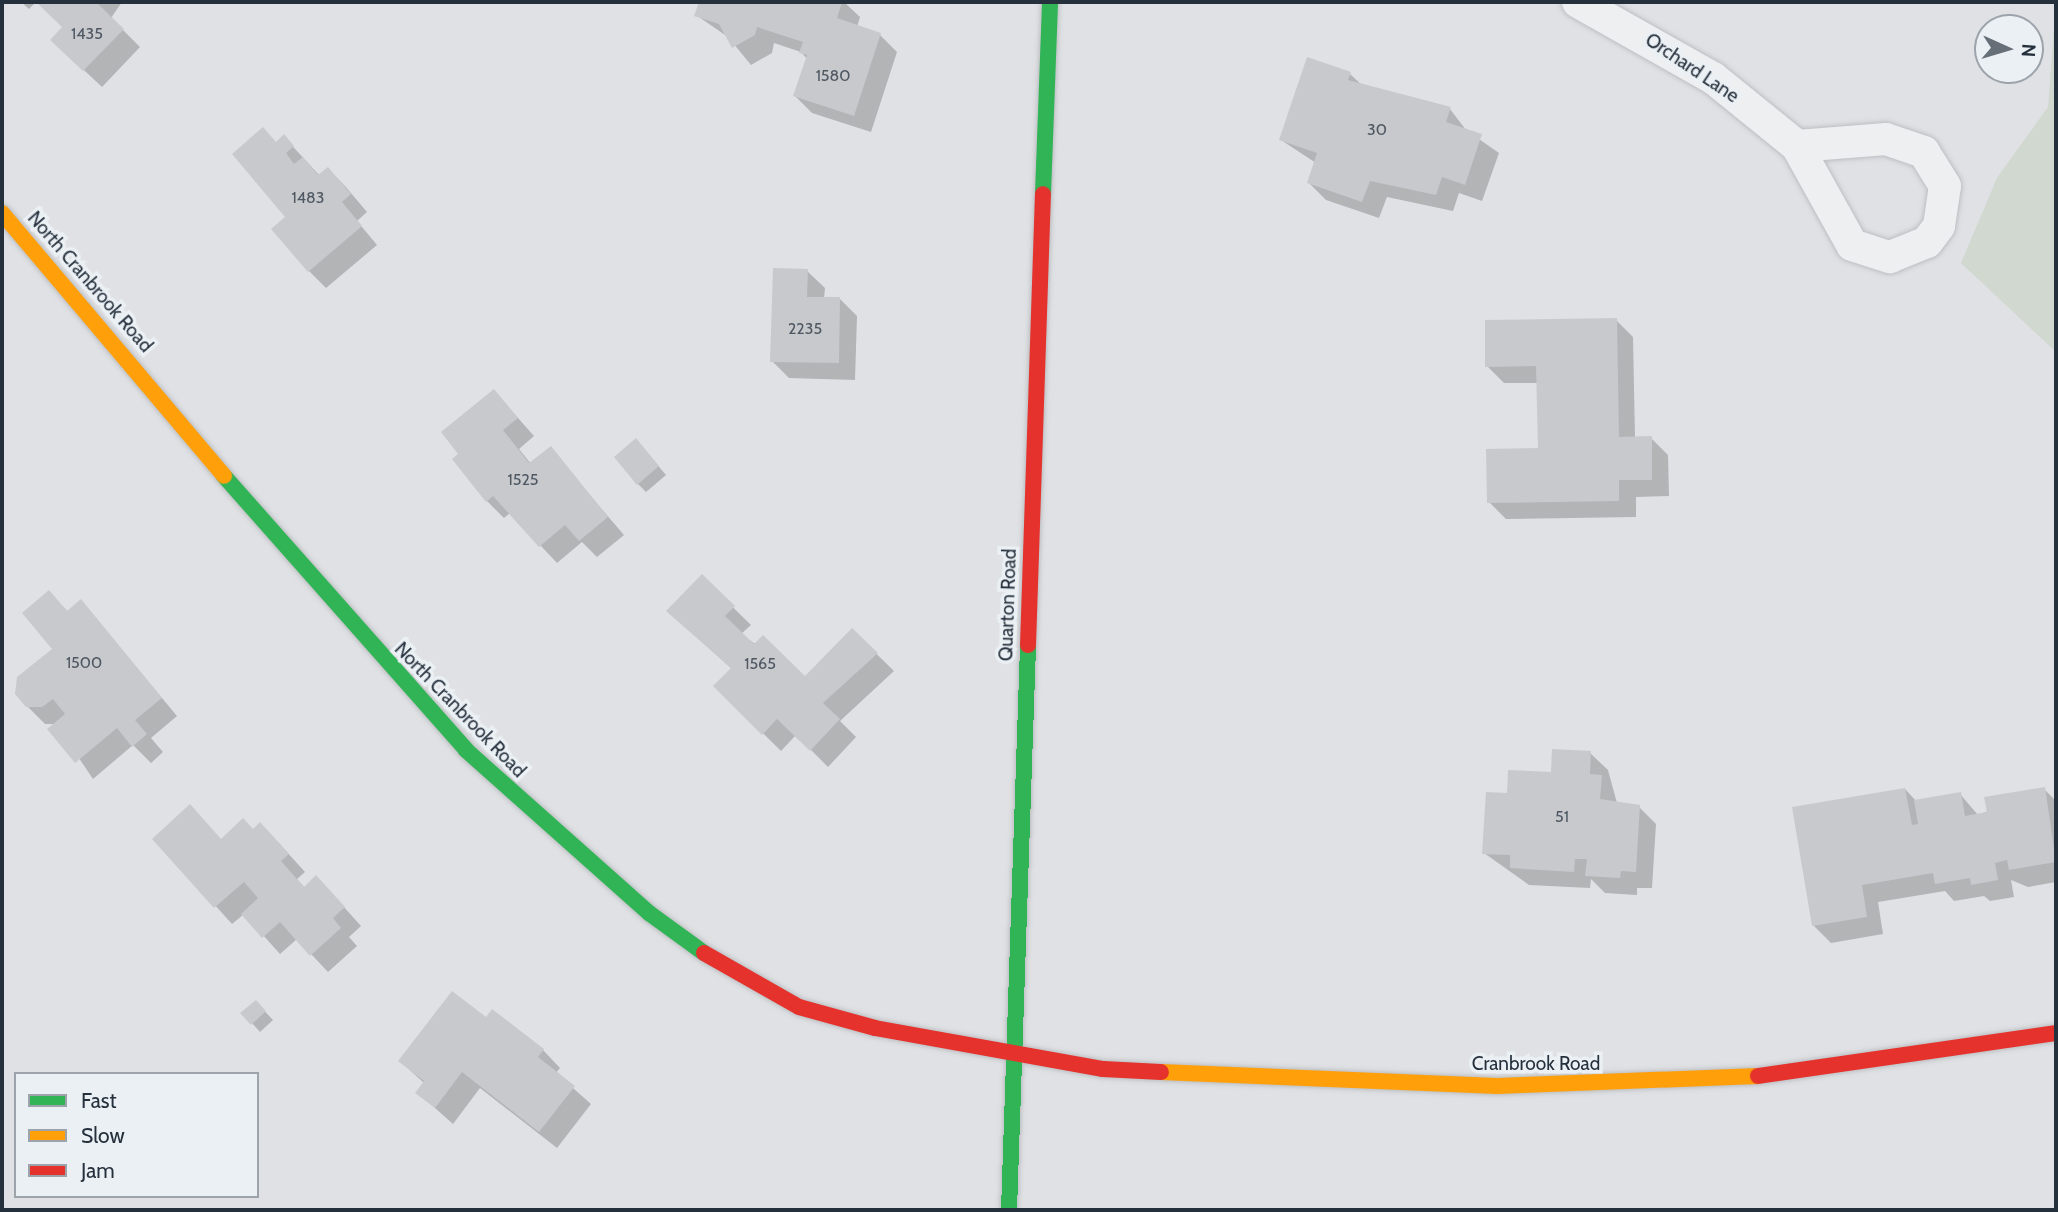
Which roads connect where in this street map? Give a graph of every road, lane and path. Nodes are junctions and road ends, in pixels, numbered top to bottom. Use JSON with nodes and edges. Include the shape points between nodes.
{"nodes":[{"id":1,"x":1050,"y":2,"type":"edge"},
{"id":2,"x":1578,"y":2,"type":"edge"},
{"id":3,"x":1797,"y":146,"type":"junction"},
{"id":4,"x":2,"y":213,"type":"edge"},
{"id":5,"x":2056,"y":1033,"type":"edge"},
{"id":6,"x":1014,"y":1054,"type":"junction"},
{"id":7,"x":1009,"y":1210,"type":"edge"}],
"edges":[{"from":1,"to":6,"type":"street","name":"Quarton Road"},
{"from":2,"to":3,"type":"street","name":"Orchard Lane","via":[[1713,78]]},
{"from":3,"to":3,"type":"street","name":"Orchard Lane","via":[[1852,245],[1890,257],[1927,242],[1939,226],[1945,186],[1924,152],[1886,139]]},
{"from":4,"to":6,"type":"street","name":"North Cranbrook Road","via":[[364,641],[475,758],[604,877],[687,942],[799,1007]]},
{"from":5,"to":6,"type":"street","name":"Cranbrook Road","via":[[1802,1074],[1581,1086],[1102,1069]]},
{"from":6,"to":7,"type":"street","name":"Quarton Road"}]}
